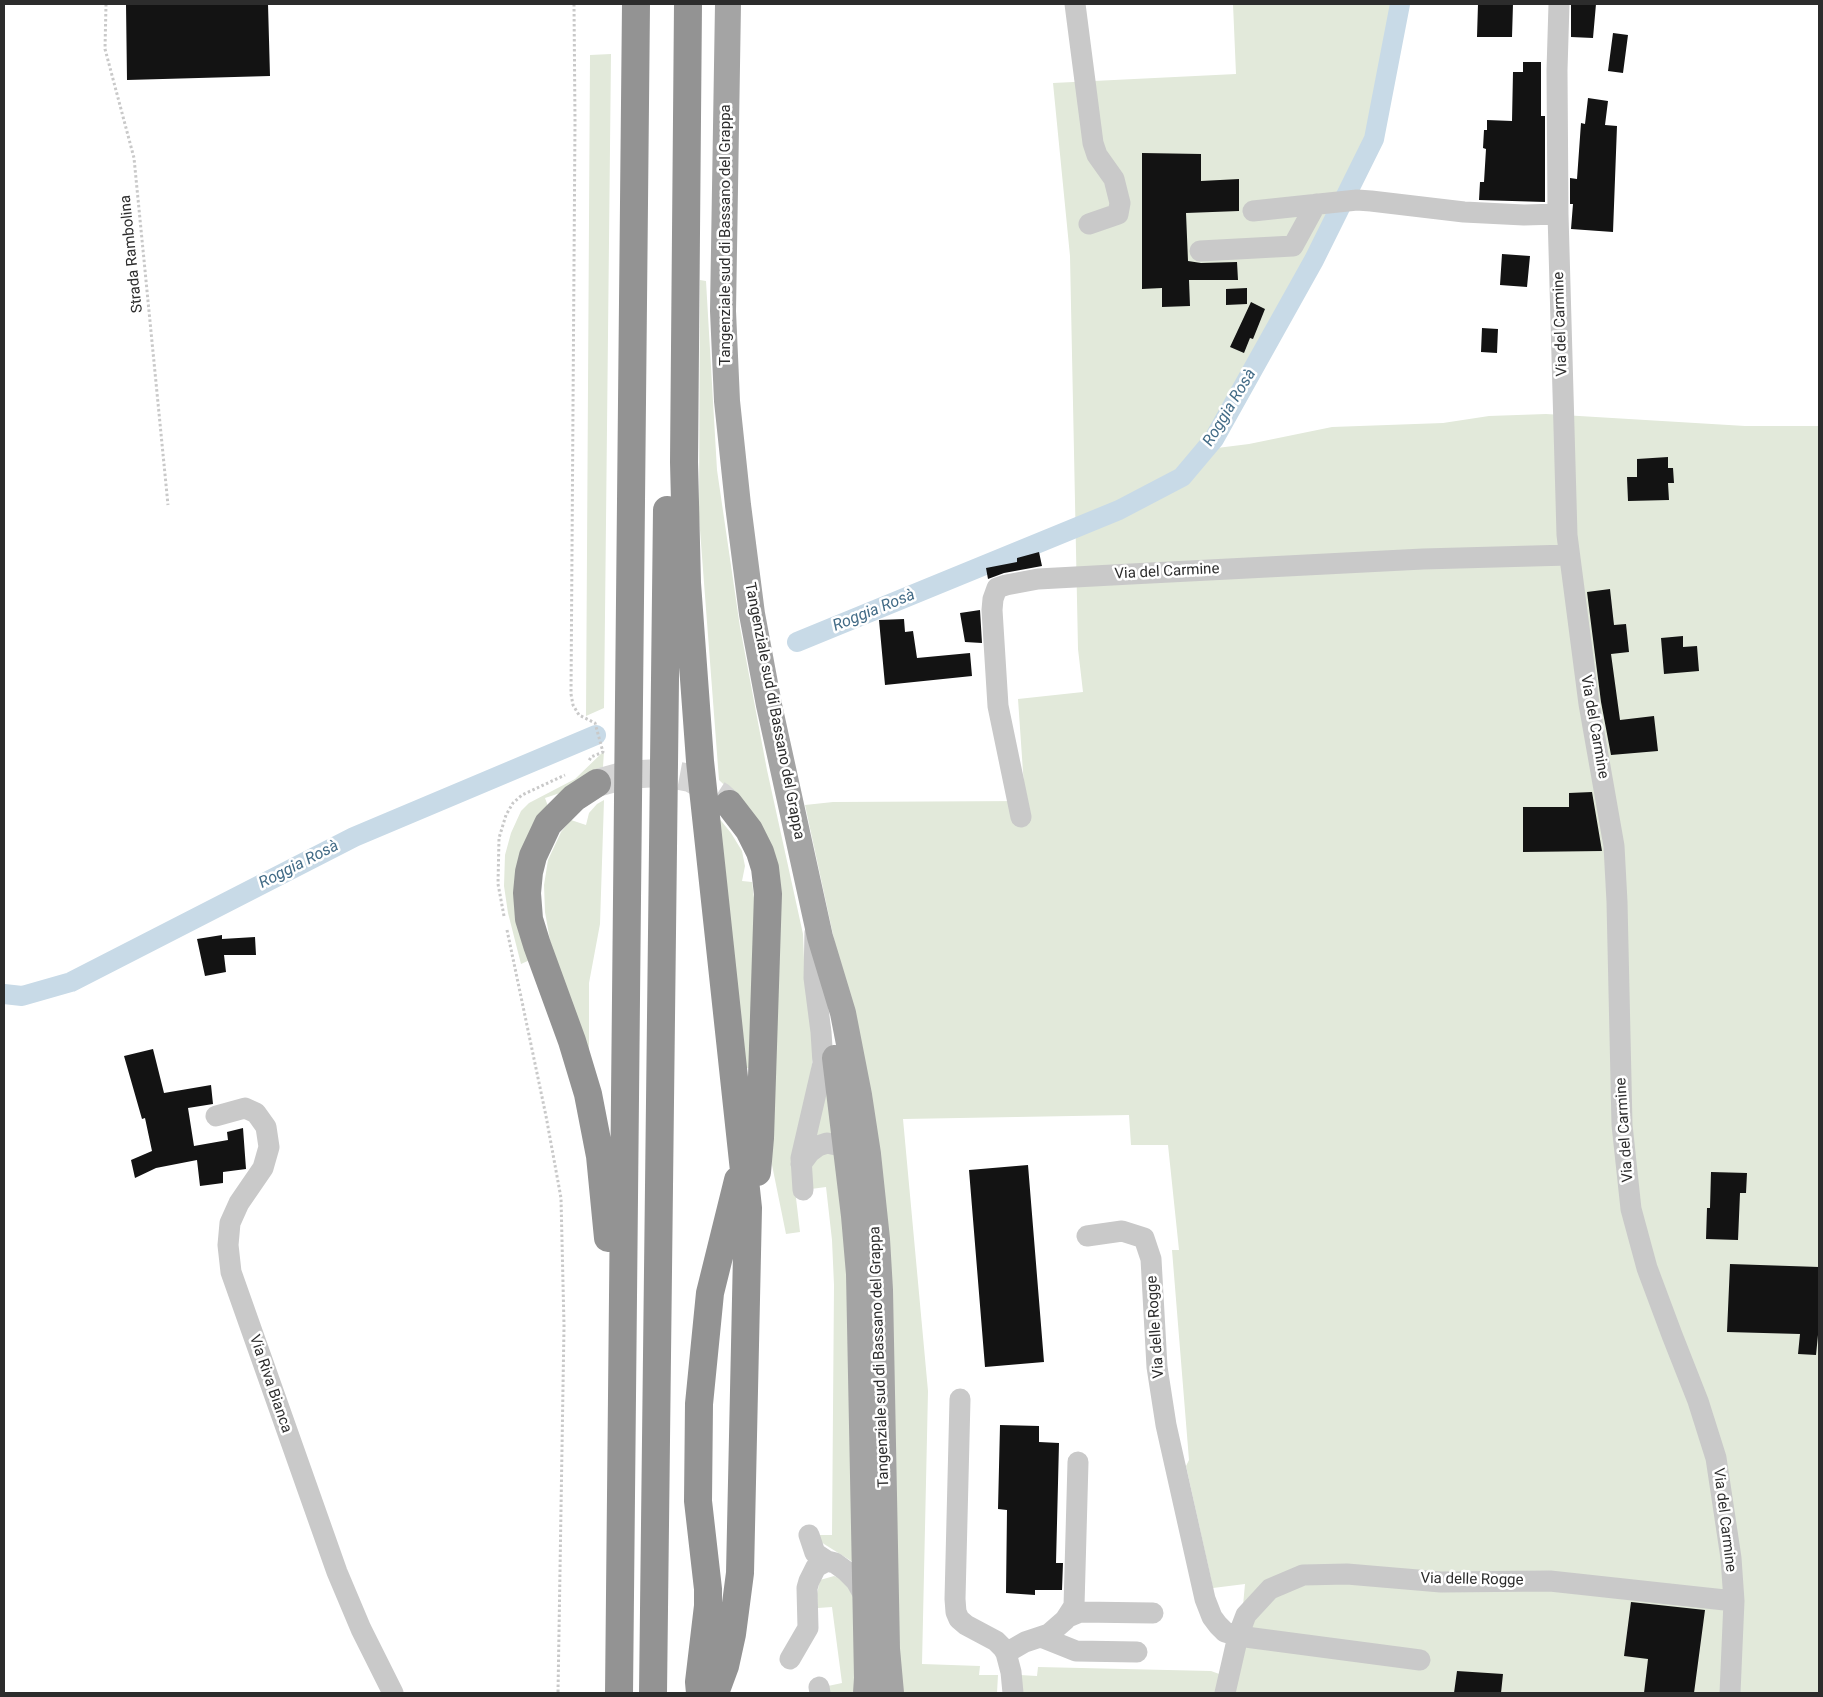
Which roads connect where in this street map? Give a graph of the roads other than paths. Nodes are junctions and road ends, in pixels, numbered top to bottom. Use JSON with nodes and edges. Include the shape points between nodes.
{"nodes":[{"id":1,"x":636,"y":4,"type":"edge"},
{"id":2,"x":672,"y":4,"type":"edge"},
{"id":3,"x":688,"y":4,"type":"edge"},
{"id":4,"x":728,"y":4,"type":"edge"},
{"id":5,"x":1075,"y":4,"type":"edge"},
{"id":6,"x":1559,"y":4,"type":"edge"},
{"id":7,"x":1323,"y":203,"type":"junction"},
{"id":8,"x":1253,"y":211,"type":"dead end"},
{"id":9,"x":1558,"y":214,"type":"junction"},
{"id":10,"x":1089,"y":224,"type":"dead end"},
{"id":11,"x":1200,"y":252,"type":"dead end"},
{"id":12,"x":1570,"y":554,"type":"junction"},
{"id":13,"x":592,"y":774,"type":"tunnel mouth"},
{"id":14,"x":729,"y":804,"type":"tunnel mouth"},
{"id":15,"x":1021,"y":817,"type":"dead end"},
{"id":16,"x":818,"y":926,"type":"junction"},
{"id":17,"x":216,"y":1116,"type":"dead end"},
{"id":18,"x":847,"y":1148,"type":"junction"},
{"id":19,"x":743,"y":1158,"type":"junction"},
{"id":20,"x":801,"y":1164,"type":"junction"},
{"id":21,"x":803,"y":1190,"type":"dead end"},
{"id":22,"x":748,"y":1208,"type":"junction"},
{"id":23,"x":1087,"y":1236,"type":"dead end"},
{"id":24,"x":960,"y":1400,"type":"dead end"},
{"id":25,"x":622,"y":1430,"type":"junction"},
{"id":26,"x":1078,"y":1462,"type":"dead end"},
{"id":27,"x":809,"y":1534,"type":"dead end"},
{"id":28,"x":885,"y":1554,"type":"junction"},
{"id":29,"x":827,"y":1561,"type":"junction"},
{"id":30,"x":865,"y":1597,"type":"junction"},
{"id":31,"x":1734,"y":1601,"type":"junction"},
{"id":32,"x":1153,"y":1613,"type":"dead end"},
{"id":33,"x":1068,"y":1617,"type":"junction"},
{"id":34,"x":1238,"y":1636,"type":"junction"},
{"id":35,"x":1041,"y":1637,"type":"junction"},
{"id":36,"x":1137,"y":1652,"type":"dead end"},
{"id":37,"x":790,"y":1659,"type":"dead end"},
{"id":38,"x":1008,"y":1659,"type":"junction"},
{"id":39,"x":1420,"y":1660,"type":"dead end"},
{"id":40,"x":393,"y":1693,"type":"edge"},
{"id":41,"x":619,"y":1693,"type":"edge"},
{"id":42,"x":653,"y":1693,"type":"edge"},
{"id":43,"x":700,"y":1693,"type":"edge"},
{"id":44,"x":715,"y":1693,"type":"edge"},
{"id":45,"x":866,"y":1693,"type":"edge"},
{"id":46,"x":891,"y":1693,"type":"edge"},
{"id":47,"x":1002,"y":1693,"type":"edge"},
{"id":48,"x":1013,"y":1693,"type":"edge"},
{"id":49,"x":1224,"y":1693,"type":"edge"},
{"id":50,"x":1730,"y":1693,"type":"edge"}],
"edges":[{"from":1,"to":25,"type":"highway"},
{"from":2,"to":42,"type":"highway"},
{"from":3,"to":19,"type":"highway","via":[[684,443],[687,583],[700,761]]},
{"from":4,"to":16,"type":"main road","name":"Tangenziale sud di Bassano del Grappa","via":[[723,312],[727,401],[752,614]]},
{"from":5,"to":10,"type":"street","via":[[1093,144],[1114,179],[1120,203],[1118,214]]},
{"from":6,"to":9,"type":"street","name":"Via del Carmine"},
{"from":7,"to":8,"type":"street"},
{"from":7,"to":9,"type":"street","via":[[1371,200],[1464,212]]},
{"from":7,"to":11,"type":"street","via":[[1293,246]]},
{"from":9,"to":12,"type":"street","name":"Via del Carmine"},
{"from":12,"to":15,"type":"street","name":"Via del Carmine","via":[[1121,574],[1038,579],[997,588],[992,610],[998,706]]},
{"from":12,"to":31,"type":"street","name":"Via del Carmine","via":[[1589,704],[1614,846],[1622,1125],[1631,1209],[1647,1268],[1698,1401],[1716,1458]]},
{"from":13,"to":25,"type":"highway","via":[[548,824],[530,863],[527,900],[534,935],[572,1041],[596,1130],[608,1235],[607,1384]]},
{"from":14,"to":22,"type":"highway","via":[[749,830],[760,852],[768,894],[759,1158]]},
{"from":16,"to":18,"type":"main road","name":"Tangenziale sud di Bassano del Grappa"},
{"from":16,"to":20,"type":"street","via":[[814,978],[823,1063]]},
{"from":16,"to":28,"type":"main road","name":"Tangenziale sud di Bassano del Grappa","via":[[846,1029],[873,1200],[880,1290]]},
{"from":17,"to":40,"type":"street","name":"Via Riva Bianca","via":[[245,1108],[256,1113],[266,1127],[269,1147],[263,1168],[238,1203],[230,1223],[231,1272],[337,1572]]},
{"from":18,"to":20,"type":"street","via":[[831,1143],[821,1144]]},
{"from":18,"to":28,"type":"street","via":[[858,1160],[864,1214],[871,1339],[875,1525]]},
{"from":18,"to":30,"type":"main road","name":"Tangenziale sud di Bassano del Grappa","via":[[860,1312]]},
{"from":19,"to":22,"type":"highway"},
{"from":19,"to":43,"type":"highway","via":[[710,1293],[700,1404],[698,1501],[708,1606]]},
{"from":20,"to":21,"type":"street"},
{"from":22,"to":44,"type":"highway","via":[[740,1573],[732,1634]]},
{"from":23,"to":34,"type":"street","name":"Via delle Rogge","via":[[1122,1230],[1144,1238],[1151,1259],[1156,1368],[1205,1599],[1218,1625],[1225,1632]]},
{"from":24,"to":38,"type":"street","via":[[956,1612],[962,1621],[996,1642]]},
{"from":25,"to":41,"type":"highway"},
{"from":26,"to":33,"type":"street","via":[[1075,1602]]},
{"from":27,"to":29,"type":"street","via":[[816,1553]]},
{"from":28,"to":46,"type":"main road","name":"Tangenziale sud di Bassano del Grappa"},
{"from":29,"to":30,"type":"street","via":[[835,1563],[856,1581]]},
{"from":29,"to":37,"type":"street","via":[[816,1567],[808,1588],[808,1628]]},
{"from":30,"to":45,"type":"main road","name":"Tangenziale sud di Bassano del Grappa"},
{"from":31,"to":34,"type":"street","name":"Via delle Rogge","via":[[1550,1581],[1441,1582],[1347,1574],[1303,1575],[1270,1589],[1246,1615]]},
{"from":31,"to":50,"type":"street","name":"Via del Carmine"},
{"from":32,"to":33,"type":"street","via":[[1080,1612]]},
{"from":33,"to":35,"type":"street","via":[[1055,1630]]},
{"from":34,"to":39,"type":"street"},
{"from":34,"to":49,"type":"street","name":"Via delle Rogge"},
{"from":35,"to":36,"type":"street","via":[[1076,1651]]},
{"from":35,"to":38,"type":"street","via":[[1025,1642]]},
{"from":38,"to":47,"type":"street"},
{"from":38,"to":48,"type":"street"}]}
